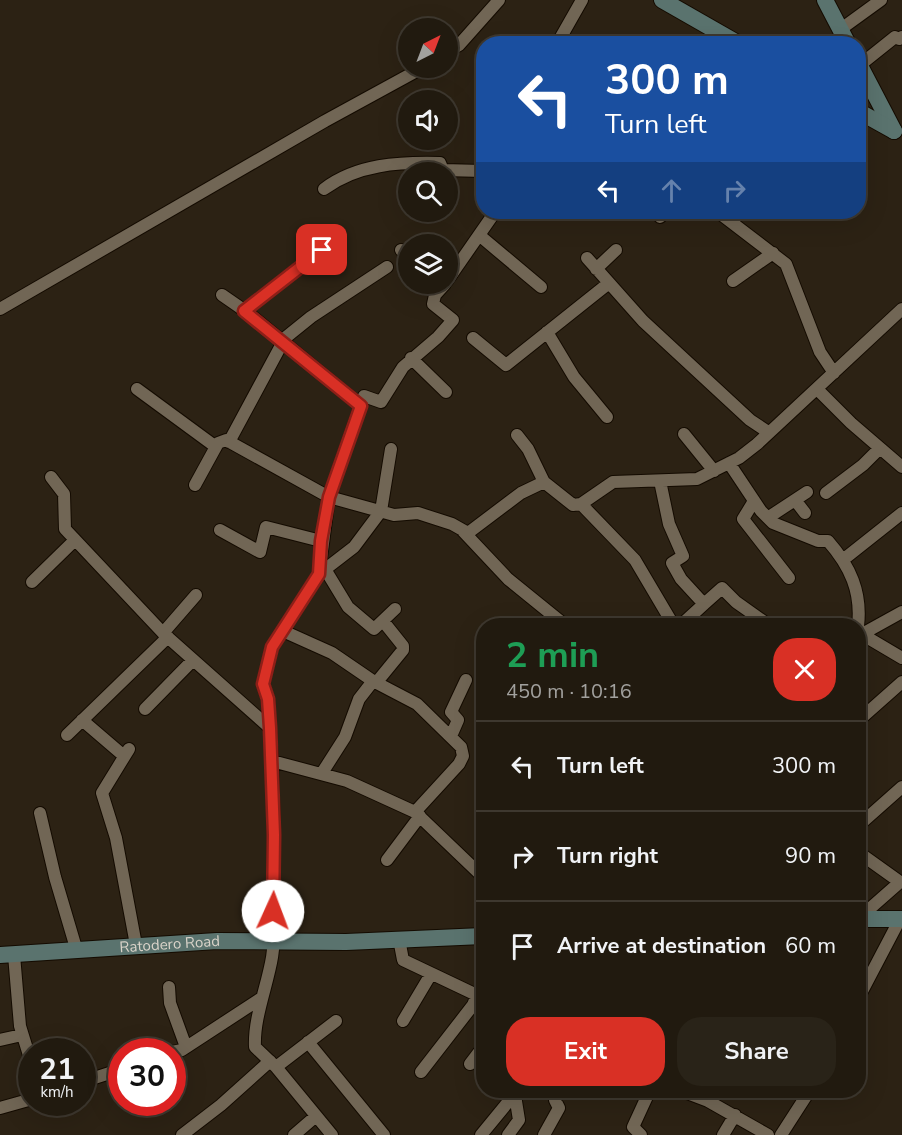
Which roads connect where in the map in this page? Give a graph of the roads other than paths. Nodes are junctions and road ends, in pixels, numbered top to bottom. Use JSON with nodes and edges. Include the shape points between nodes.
{"nodes":[{"id":1,"x":499,"y":0,"type":"edge"},
{"id":2,"x":582,"y":0,"type":"edge"},
{"id":3,"x":662,"y":0,"type":"edge"},
{"id":4,"x":825,"y":0,"type":"edge"},
{"id":5,"x":882,"y":0,"type":"edge"},
{"id":6,"x":562,"y":36,"type":"edge"},
{"id":7,"x":725,"y":36,"type":"edge"},
{"id":8,"x":845,"y":36,"type":"edge"},
{"id":9,"x":902,"y":37,"type":"edge"},
{"id":10,"x":458,"y":46,"type":"edge"},
{"id":11,"x":866,"y":59,"type":"edge"},
{"id":12,"x":866,"y":76,"type":"edge"},
{"id":13,"x":404,"y":78,"type":"edge"},
{"id":14,"x":866,"y":115,"type":"edge"},
{"id":15,"x":899,"y":133,"type":"edge"},
{"id":16,"x":476,"y":171,"type":"edge"},
{"id":17,"x":324,"y":189,"type":"dead end"},
{"id":18,"x":490,"y":219,"type":"edge"},
{"id":19,"x":727,"y":219,"type":"edge"},
{"id":20,"x":479,"y":235,"type":"junction"},
{"id":21,"x":322,"y":250,"type":"dead end"},
{"id":22,"x":616,"y":250,"type":"dead end"},
{"id":23,"x":773,"y":253,"type":"junction"},
{"id":24,"x":587,"y":258,"type":"dead end"},
{"id":25,"x":458,"y":265,"type":"edge"},
{"id":26,"x":387,"y":267,"type":"dead end"},
{"id":27,"x":596,"y":269,"type":"junction"},
{"id":28,"x":733,"y":280,"type":"dead end"},
{"id":29,"x":609,"y":283,"type":"junction"},
{"id":30,"x":542,"y":287,"type":"dead end"},
{"id":31,"x":436,"y":294,"type":"edge"},
{"id":32,"x":222,"y":295,"type":"dead end"},
{"id":33,"x":0,"y":309,"type":"edge"},
{"id":34,"x":902,"y":309,"type":"edge"},
{"id":35,"x":244,"y":311,"type":"junction"},
{"id":36,"x":547,"y":332,"type":"junction"},
{"id":37,"x":472,"y":338,"type":"dead end"},
{"id":38,"x":283,"y":343,"type":"junction"},
{"id":39,"x":411,"y":358,"type":"junction"},
{"id":40,"x":834,"y":373,"type":"junction"},
{"id":41,"x":137,"y":389,"type":"dead end"},
{"id":42,"x":818,"y":390,"type":"junction"},
{"id":43,"x":446,"y":392,"type":"dead end"},
{"id":44,"x":361,"y":406,"type":"junction"},
{"id":45,"x":607,"y":417,"type":"dead end"},
{"id":46,"x":768,"y":432,"type":"junction"},
{"id":47,"x":684,"y":434,"type":"dead end"},
{"id":48,"x":516,"y":435,"type":"dead end"},
{"id":49,"x":229,"y":442,"type":"junction"},
{"id":50,"x":216,"y":447,"type":"junction"},
{"id":51,"x":880,"y":448,"type":"junction"},
{"id":52,"x":391,"y":449,"type":"dead end"},
{"id":53,"x":729,"y":463,"type":"junction"},
{"id":54,"x":902,"y":467,"type":"edge"},
{"id":55,"x":714,"y":471,"type":"junction"},
{"id":56,"x":51,"y":477,"type":"dead end"},
{"id":57,"x":660,"y":481,"type":"junction"},
{"id":58,"x":544,"y":482,"type":"junction"},
{"id":59,"x":195,"y":485,"type":"dead end"},
{"id":60,"x":807,"y":492,"type":"dead end"},
{"id":61,"x":826,"y":493,"type":"dead end"},
{"id":62,"x":329,"y":497,"type":"junction"},
{"id":63,"x":795,"y":500,"type":"junction"},
{"id":64,"x":754,"y":501,"type":"junction"},
{"id":65,"x":581,"y":504,"type":"junction"},
{"id":66,"x":381,"y":511,"type":"junction"},
{"id":67,"x":805,"y":513,"type":"dead end"},
{"id":68,"x":902,"y":513,"type":"edge"},
{"id":69,"x":769,"y":517,"type":"junction"},
{"id":70,"x":461,"y":529,"type":"junction"},
{"id":71,"x":220,"y":530,"type":"dead end"},
{"id":72,"x":75,"y":540,"type":"junction"},
{"id":73,"x":321,"y":541,"type":"junction"},
{"id":74,"x":844,"y":559,"type":"junction"},
{"id":75,"x":322,"y":572,"type":"junction"},
{"id":76,"x":789,"y":578,"type":"dead end"},
{"id":77,"x":32,"y":582,"type":"dead end"},
{"id":78,"x":196,"y":596,"type":"dead end"},
{"id":79,"x":704,"y":603,"type":"junction"},
{"id":80,"x":395,"y":609,"type":"dead end"},
{"id":81,"x":902,"y":612,"type":"edge"},
{"id":82,"x":556,"y":618,"type":"edge"},
{"id":83,"x":669,"y":618,"type":"edge"},
{"id":84,"x":688,"y":618,"type":"edge"},
{"id":85,"x":760,"y":618,"type":"edge"},
{"id":86,"x":860,"y":618,"type":"edge"},
{"id":87,"x":383,"y":621,"type":"junction"},
{"id":88,"x":866,"y":627,"type":"edge"},
{"id":89,"x":283,"y":631,"type":"junction"},
{"id":90,"x":866,"y":634,"type":"edge"},
{"id":91,"x":165,"y":635,"type":"junction"},
{"id":92,"x":902,"y":658,"type":"edge"},
{"id":93,"x":194,"y":660,"type":"junction"},
{"id":94,"x":466,"y":680,"type":"dead end"},
{"id":95,"x":375,"y":682,"type":"junction"},
{"id":96,"x":902,"y":682,"type":"edge"},
{"id":97,"x":145,"y":709,"type":"dead end"},
{"id":98,"x":866,"y":714,"type":"edge"},
{"id":99,"x":82,"y":720,"type":"junction"},
{"id":100,"x":270,"y":728,"type":"junction"},
{"id":101,"x":67,"y":735,"type":"dead end"},
{"id":102,"x":451,"y":736,"type":"junction"},
{"id":103,"x":272,"y":760,"type":"junction"},
{"id":104,"x":322,"y":773,"type":"junction"},
{"id":105,"x":902,"y":787,"type":"edge"},
{"id":106,"x":40,"y":813,"type":"dead end"},
{"id":107,"x":418,"y":814,"type":"junction"},
{"id":108,"x":866,"y":819,"type":"edge"},
{"id":109,"x":866,"y":858,"type":"edge"},
{"id":110,"x":387,"y":860,"type":"dead end"},
{"id":111,"x":476,"y":869,"type":"edge"},
{"id":112,"x":901,"y":883,"type":"edge"},
{"id":113,"x":866,"y":912,"type":"edge"},
{"id":114,"x":866,"y":919,"type":"edge"},
{"id":115,"x":901,"y":919,"type":"edge"},
{"id":116,"x":476,"y":936,"type":"edge"},
{"id":117,"x":399,"y":939,"type":"junction"},
{"id":118,"x":275,"y":941,"type":"junction"},
{"id":119,"x":136,"y":945,"type":"junction"},
{"id":120,"x":76,"y":948,"type":"junction"},
{"id":121,"x":7,"y":955,"type":"edge"},
{"id":122,"x":431,"y":974,"type":"junction"},
{"id":123,"x":866,"y":984,"type":"edge"},
{"id":124,"x":169,"y":987,"type":"dead end"},
{"id":125,"x":476,"y":995,"type":"edge"},
{"id":126,"x":260,"y":999,"type":"junction"},
{"id":127,"x":476,"y":1002,"type":"edge"},
{"id":128,"x":336,"y":1021,"type":"dead end"},
{"id":129,"x":403,"y":1022,"type":"dead end"},
{"id":130,"x":22,"y":1035,"type":"junction"},
{"id":131,"x":23,"y":1038,"type":"edge"},
{"id":132,"x":183,"y":1038,"type":"edge"},
{"id":133,"x":0,"y":1040,"type":"edge"},
{"id":134,"x":308,"y":1042,"type":"junction"},
{"id":135,"x":186,"y":1047,"type":"edge"},
{"id":136,"x":476,"y":1056,"type":"edge"},
{"id":137,"x":273,"y":1064,"type":"junction"},
{"id":138,"x":470,"y":1064,"type":"dead end"},
{"id":139,"x":421,"y":1072,"type":"dead end"},
{"id":140,"x":512,"y":1098,"type":"edge"},
{"id":141,"x":517,"y":1098,"type":"edge"},
{"id":142,"x":556,"y":1098,"type":"edge"},
{"id":143,"x":646,"y":1098,"type":"edge"},
{"id":144,"x":713,"y":1098,"type":"edge"},
{"id":145,"x":805,"y":1098,"type":"edge"},
{"id":146,"x":18,"y":1103,"type":"edge"},
{"id":147,"x":0,"y":1108,"type":"edge"},
{"id":148,"x":735,"y":1115,"type":"junction"},
{"id":149,"x":316,"y":1116,"type":"junction"},
{"id":150,"x":182,"y":1135,"type":"edge"},
{"id":151,"x":294,"y":1135,"type":"edge"},
{"id":152,"x":332,"y":1135,"type":"edge"},
{"id":153,"x":384,"y":1135,"type":"edge"},
{"id":154,"x":481,"y":1135,"type":"edge"},
{"id":155,"x":508,"y":1135,"type":"edge"},
{"id":156,"x":544,"y":1135,"type":"edge"},
{"id":157,"x":641,"y":1135,"type":"edge"},
{"id":158,"x":723,"y":1135,"type":"edge"},
{"id":159,"x":768,"y":1135,"type":"edge"},
{"id":160,"x":781,"y":1135,"type":"edge"}],
"edges":[{"from":1,"to":10,"type":"street"},
{"from":2,"to":6,"type":"street"},
{"from":3,"to":7,"type":"main road"},
{"from":4,"to":8,"type":"main road"},
{"from":5,"to":8,"type":"street"},
{"from":9,"to":11,"type":"street","via":[[895,37]]},
{"from":12,"to":15,"type":"main road"},
{"from":13,"to":33,"type":"street"},
{"from":14,"to":15,"type":"main road"},
{"from":16,"to":17,"type":"street","via":[[443,170],[440,163],[395,162],[342,175]]},
{"from":18,"to":20,"type":"street"},
{"from":19,"to":23,"type":"street"},
{"from":20,"to":25,"type":"street"},
{"from":20,"to":30,"type":"street"},
{"from":21,"to":35,"type":"street"},
{"from":22,"to":27,"type":"street"},
{"from":23,"to":28,"type":"street"},
{"from":23,"to":40,"type":"street","via":[[786,264],[820,352]]},
{"from":24,"to":27,"type":"street"},
{"from":26,"to":38,"type":"street","via":[[311,317]]},
{"from":27,"to":29,"type":"street"},
{"from":29,"to":36,"type":"street"},
{"from":29,"to":46,"type":"street","via":[[643,321]]},
{"from":31,"to":39,"type":"street","via":[[433,304],[453,320]]},
{"from":32,"to":35,"type":"street"},
{"from":34,"to":40,"type":"street"},
{"from":35,"to":38,"type":"street"},
{"from":36,"to":37,"type":"street","via":[[507,365]]},
{"from":36,"to":45,"type":"street","via":[[574,377]]},
{"from":38,"to":44,"type":"street"},
{"from":38,"to":49,"type":"street"},
{"from":39,"to":43,"type":"street"},
{"from":39,"to":44,"type":"street","via":[[381,402],[364,396]]},
{"from":40,"to":42,"type":"street"},
{"from":41,"to":50,"type":"street"},
{"from":42,"to":46,"type":"street"},
{"from":42,"to":51,"type":"street"},
{"from":44,"to":62,"type":"street"},
{"from":46,"to":53,"type":"street"},
{"from":47,"to":55,"type":"street"},
{"from":48,"to":58,"type":"street","via":[[528,449]]},
{"from":49,"to":50,"type":"street","via":[[218,443]]},
{"from":49,"to":62,"type":"street"},
{"from":50,"to":59,"type":"street"},
{"from":51,"to":54,"type":"street"},
{"from":51,"to":61,"type":"street"},
{"from":52,"to":66,"type":"street"},
{"from":53,"to":55,"type":"street"},
{"from":53,"to":64,"type":"street"},
{"from":55,"to":57,"type":"street","via":[[697,479]]},
{"from":56,"to":72,"type":"street","via":[[64,494],[65,530]]},
{"from":57,"to":65,"type":"street","via":[[613,482]]},
{"from":57,"to":79,"type":"street","via":[[669,524],[683,556],[672,563]]},
{"from":58,"to":65,"type":"street","via":[[573,505]]},
{"from":58,"to":70,"type":"street","via":[[520,493],[468,533]]},
{"from":60,"to":63,"type":"street"},
{"from":62,"to":66,"type":"street"},
{"from":62,"to":73,"type":"street"},
{"from":63,"to":67,"type":"street"},
{"from":63,"to":69,"type":"street"},
{"from":64,"to":69,"type":"street"},
{"from":64,"to":76,"type":"street","via":[[743,519]]},
{"from":65,"to":83,"type":"street","via":[[635,560]]},
{"from":66,"to":70,"type":"street","via":[[394,516],[418,513]]},
{"from":66,"to":75,"type":"street","via":[[354,547]]},
{"from":68,"to":74,"type":"street"},
{"from":69,"to":74,"type":"street","via":[[773,523],[818,541],[828,541]]},
{"from":70,"to":82,"type":"street","via":[[508,579]]},
{"from":71,"to":73,"type":"street","via":[[260,552],[266,527]]},
{"from":72,"to":77,"type":"street"},
{"from":72,"to":91,"type":"street"},
{"from":73,"to":75,"type":"street"},
{"from":74,"to":86,"type":"street","via":[[851,570]]},
{"from":75,"to":87,"type":"street","via":[[348,607],[371,627],[374,629]]},
{"from":75,"to":89,"type":"street"},
{"from":78,"to":91,"type":"street"},
{"from":79,"to":84,"type":"street"},
{"from":79,"to":85,"type":"street","via":[[722,588]]},
{"from":80,"to":87,"type":"street"},
{"from":81,"to":88,"type":"street"},
{"from":87,"to":95,"type":"street","via":[[403,650]]},
{"from":89,"to":95,"type":"street","via":[[332,654]]},
{"from":89,"to":100,"type":"street","via":[[272,647],[263,684]]},
{"from":90,"to":92,"type":"street"},
{"from":91,"to":93,"type":"street"},
{"from":91,"to":99,"type":"street"},
{"from":93,"to":97,"type":"street"},
{"from":93,"to":100,"type":"street"},
{"from":94,"to":102,"type":"street","via":[[452,712],[458,720]]},
{"from":95,"to":102,"type":"street","via":[[417,704]]},
{"from":95,"to":104,"type":"street","via":[[359,699],[345,737]]},
{"from":96,"to":98,"type":"street"},
{"from":99,"to":101,"type":"street"},
{"from":99,"to":119,"type":"street","via":[[127,753],[102,793],[116,838]]},
{"from":100,"to":103,"type":"street"},
{"from":102,"to":107,"type":"street","via":[[463,756]]},
{"from":103,"to":104,"type":"street"},
{"from":103,"to":118,"type":"street"},
{"from":104,"to":107,"type":"street"},
{"from":105,"to":108,"type":"street"},
{"from":106,"to":120,"type":"street"},
{"from":107,"to":110,"type":"street"},
{"from":107,"to":111,"type":"street"},
{"from":109,"to":112,"type":"street"},
{"from":112,"to":113,"type":"street"},
{"from":114,"to":115,"type":"main road"},
{"from":115,"to":123,"type":"street"},
{"from":116,"to":117,"type":"main road","name":"Ratodero Road"},
{"from":117,"to":118,"type":"main road","name":"Ratodero Road"},
{"from":117,"to":122,"type":"street","via":[[404,960]]},
{"from":118,"to":119,"type":"main road","name":"Ratodero Road"},
{"from":118,"to":126,"type":"street"},
{"from":119,"to":120,"type":"main road","name":"Ratodero Road"},
{"from":120,"to":121,"type":"main road","name":"Ratodero Road"},
{"from":121,"to":130,"type":"street"},
{"from":122,"to":125,"type":"street"},
{"from":122,"to":129,"type":"street"},
{"from":124,"to":132,"type":"street","via":[[170,1003]]},
{"from":126,"to":135,"type":"street"},
{"from":126,"to":137,"type":"street","via":[[255,1047]]},
{"from":127,"to":139,"type":"street"},
{"from":128,"to":134,"type":"street"},
{"from":130,"to":131,"type":"street"},
{"from":130,"to":133,"type":"street"},
{"from":134,"to":137,"type":"street"},
{"from":134,"to":153,"type":"street"},
{"from":136,"to":138,"type":"street"},
{"from":137,"to":149,"type":"street"},
{"from":137,"to":150,"type":"street"},
{"from":140,"to":154,"type":"street"},
{"from":141,"to":155,"type":"street","via":[[519,1120]]},
{"from":142,"to":156,"type":"street","via":[[559,1108]]},
{"from":143,"to":157,"type":"street","via":[[633,1127]]},
{"from":144,"to":148,"type":"street"},
{"from":145,"to":160,"type":"street"},
{"from":146,"to":147,"type":"street"},
{"from":148,"to":158,"type":"street"},
{"from":148,"to":159,"type":"street"},
{"from":149,"to":151,"type":"street"},
{"from":149,"to":152,"type":"street"}]}
